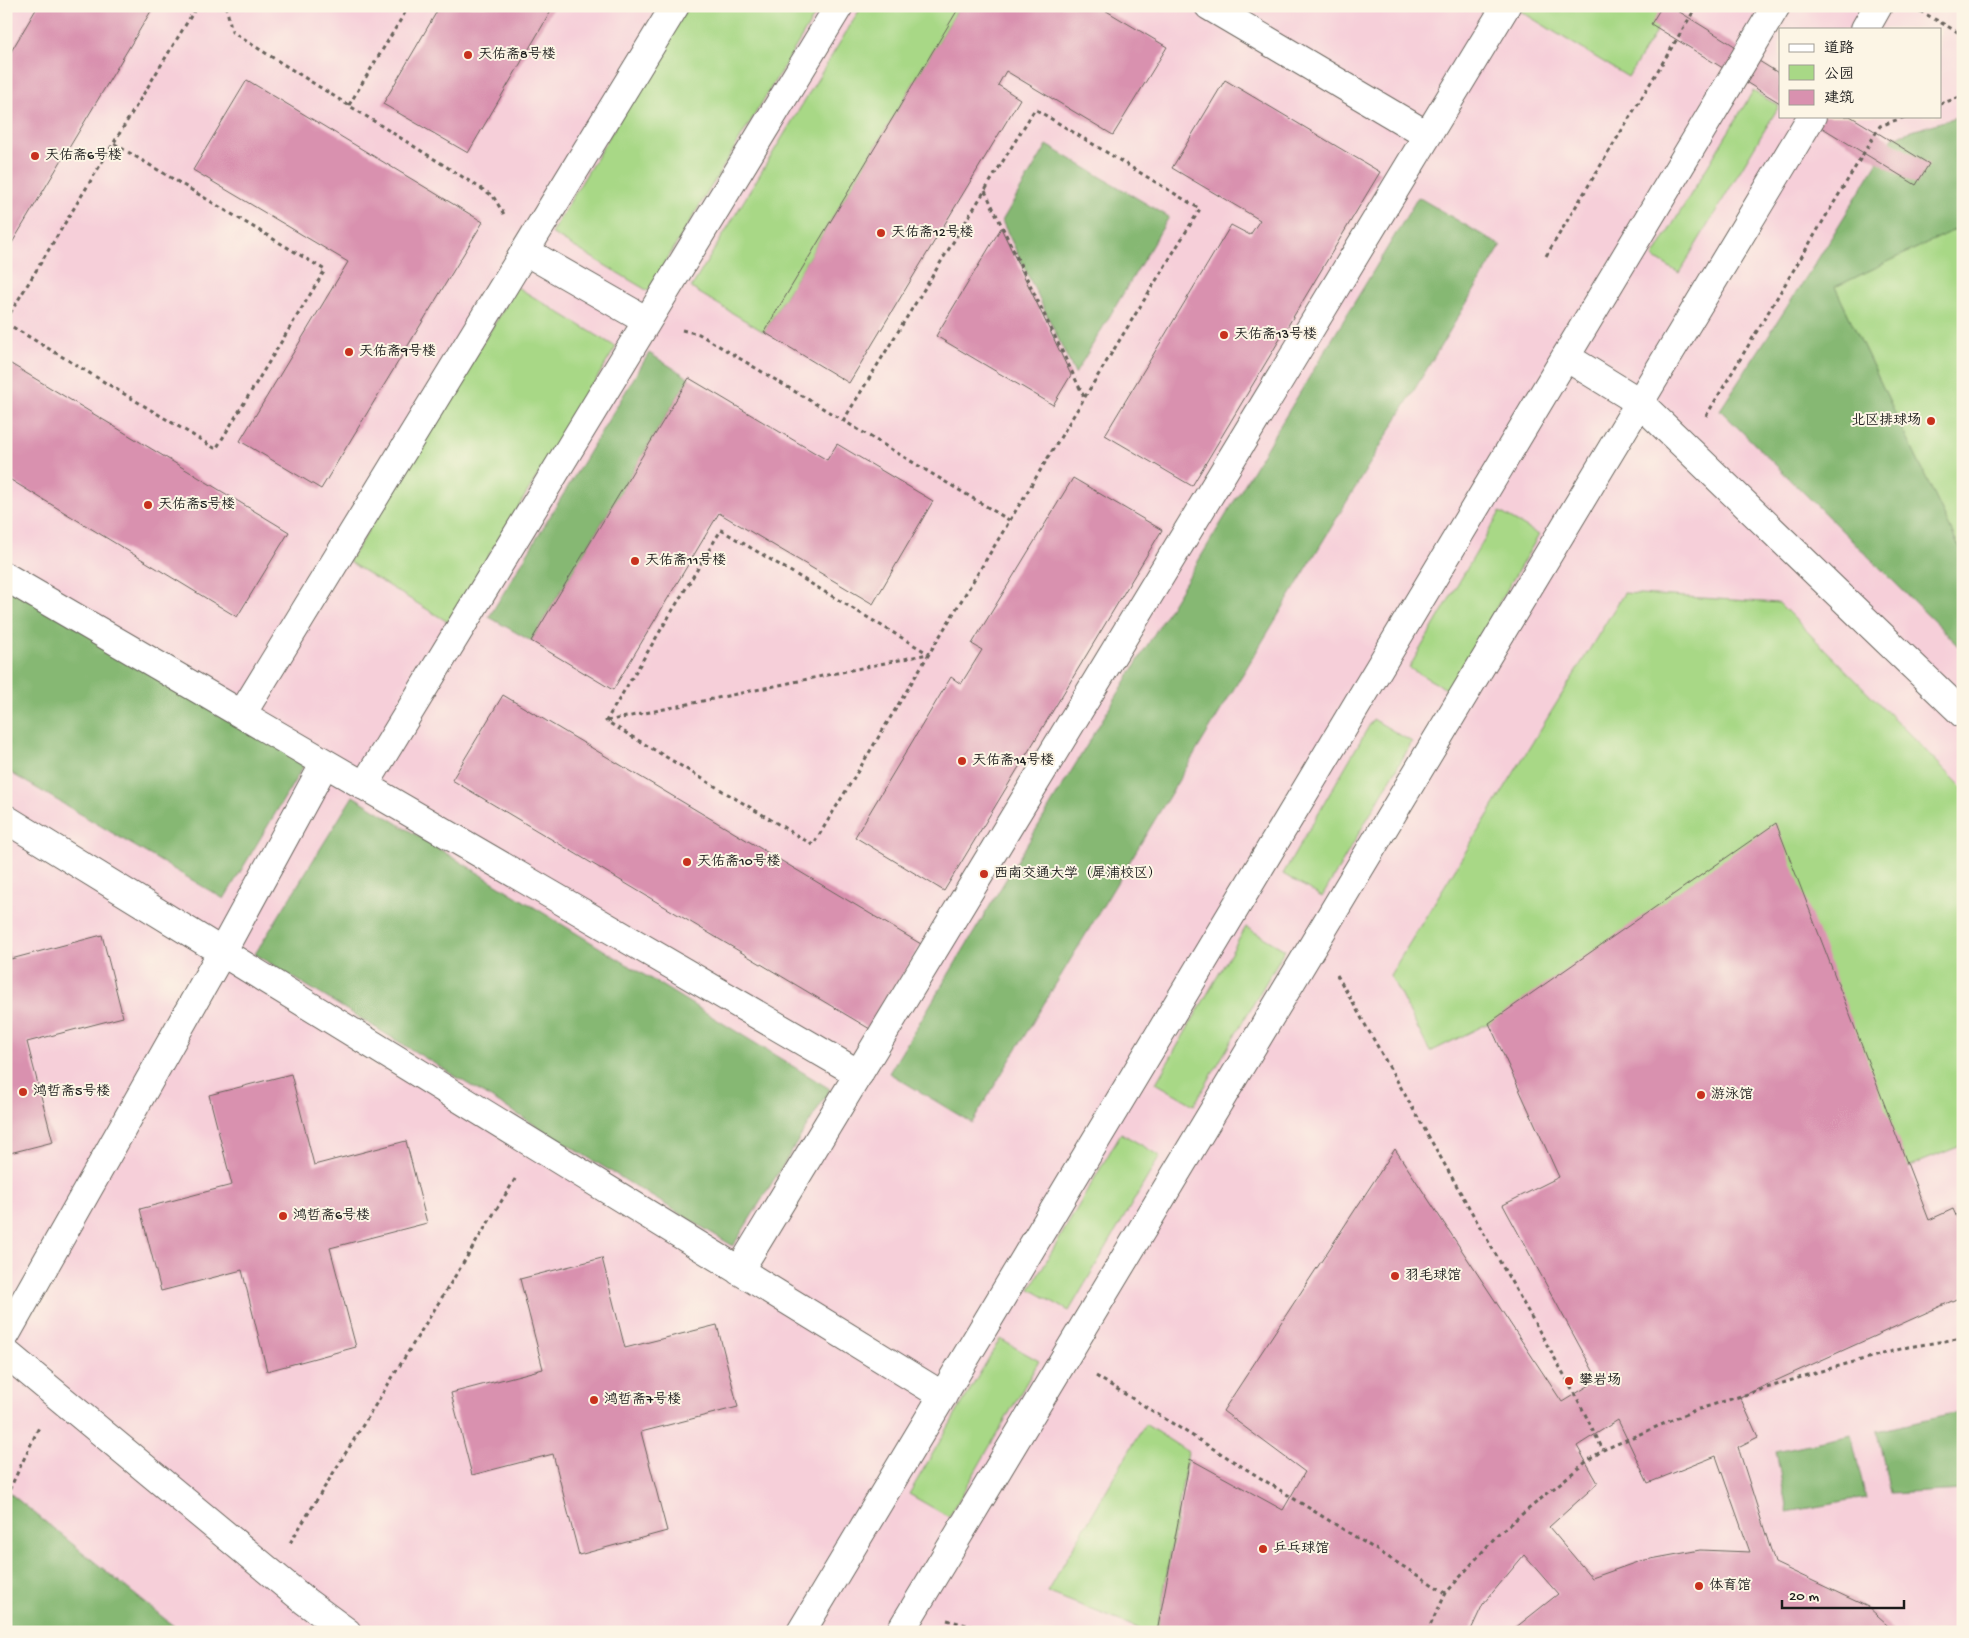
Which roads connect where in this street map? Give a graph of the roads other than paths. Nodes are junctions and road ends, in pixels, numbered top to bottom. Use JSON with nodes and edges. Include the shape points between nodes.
{"nodes":[{"id":1,"x":675,"y":6,"type":"edge"},
{"id":2,"x":839,"y":6,"type":"edge"},
{"id":3,"x":1209,"y":6,"type":"edge"},
{"id":4,"x":1506,"y":6,"type":"edge"},
{"id":5,"x":1776,"y":6,"type":"edge"},
{"id":6,"x":1878,"y":6,"type":"edge"},
{"id":7,"x":1866,"y":28,"type":"edge"},
{"id":8,"x":1811,"y":118,"type":"edge"},
{"id":9,"x":1427,"y":135,"type":"junction"},
{"id":10,"x":525,"y":251,"type":"junction"},
{"id":11,"x":647,"y":321,"type":"junction"},
{"id":12,"x":1566,"y":357,"type":"junction"},
{"id":13,"x":1639,"y":402,"type":"junction"},
{"id":14,"x":6,"y":577,"type":"edge"},
{"id":15,"x":242,"y":714,"type":"junction"},
{"id":16,"x":1963,"y":714,"type":"edge"},
{"id":17,"x":325,"y":763,"type":"junction"},
{"id":18,"x":364,"y":786,"type":"junction"},
{"id":19,"x":6,"y":819,"type":"edge"},
{"id":20,"x":222,"y":952,"type":"junction"},
{"id":21,"x":859,"y":1074,"type":"junction"},
{"id":22,"x":739,"y":1271,"type":"junction"},
{"id":23,"x":6,"y":1334,"type":"edge"},
{"id":24,"x":6,"y":1353,"type":"edge"},
{"id":25,"x":942,"y":1396,"type":"junction"},
{"id":26,"x":907,"y":1622,"type":"edge"},
{"id":27,"x":346,"y":1632,"type":"edge"},
{"id":28,"x":801,"y":1632,"type":"edge"}],
"edges":[{"from":1,"to":10,"type":"street"},
{"from":2,"to":11,"type":"street"},
{"from":3,"to":9,"type":"street"},
{"from":4,"to":9,"type":"street"},
{"from":5,"to":12,"type":"street"},
{"from":6,"to":7,"type":"street"},
{"from":8,"to":13,"type":"street"},
{"from":9,"to":21,"type":"street"},
{"from":10,"to":11,"type":"street"},
{"from":10,"to":15,"type":"street"},
{"from":11,"to":18,"type":"street"},
{"from":12,"to":13,"type":"street"},
{"from":12,"to":25,"type":"street"},
{"from":13,"to":16,"type":"street"},
{"from":13,"to":26,"type":"street"},
{"from":14,"to":15,"type":"street"},
{"from":15,"to":17,"type":"street"},
{"from":17,"to":18,"type":"street"},
{"from":17,"to":20,"type":"street"},
{"from":18,"to":21,"type":"street"},
{"from":19,"to":20,"type":"street"},
{"from":20,"to":22,"type":"street"},
{"from":20,"to":23,"type":"street"},
{"from":21,"to":22,"type":"street"},
{"from":22,"to":25,"type":"street"},
{"from":24,"to":27,"type":"street"},
{"from":25,"to":28,"type":"street"}]}
